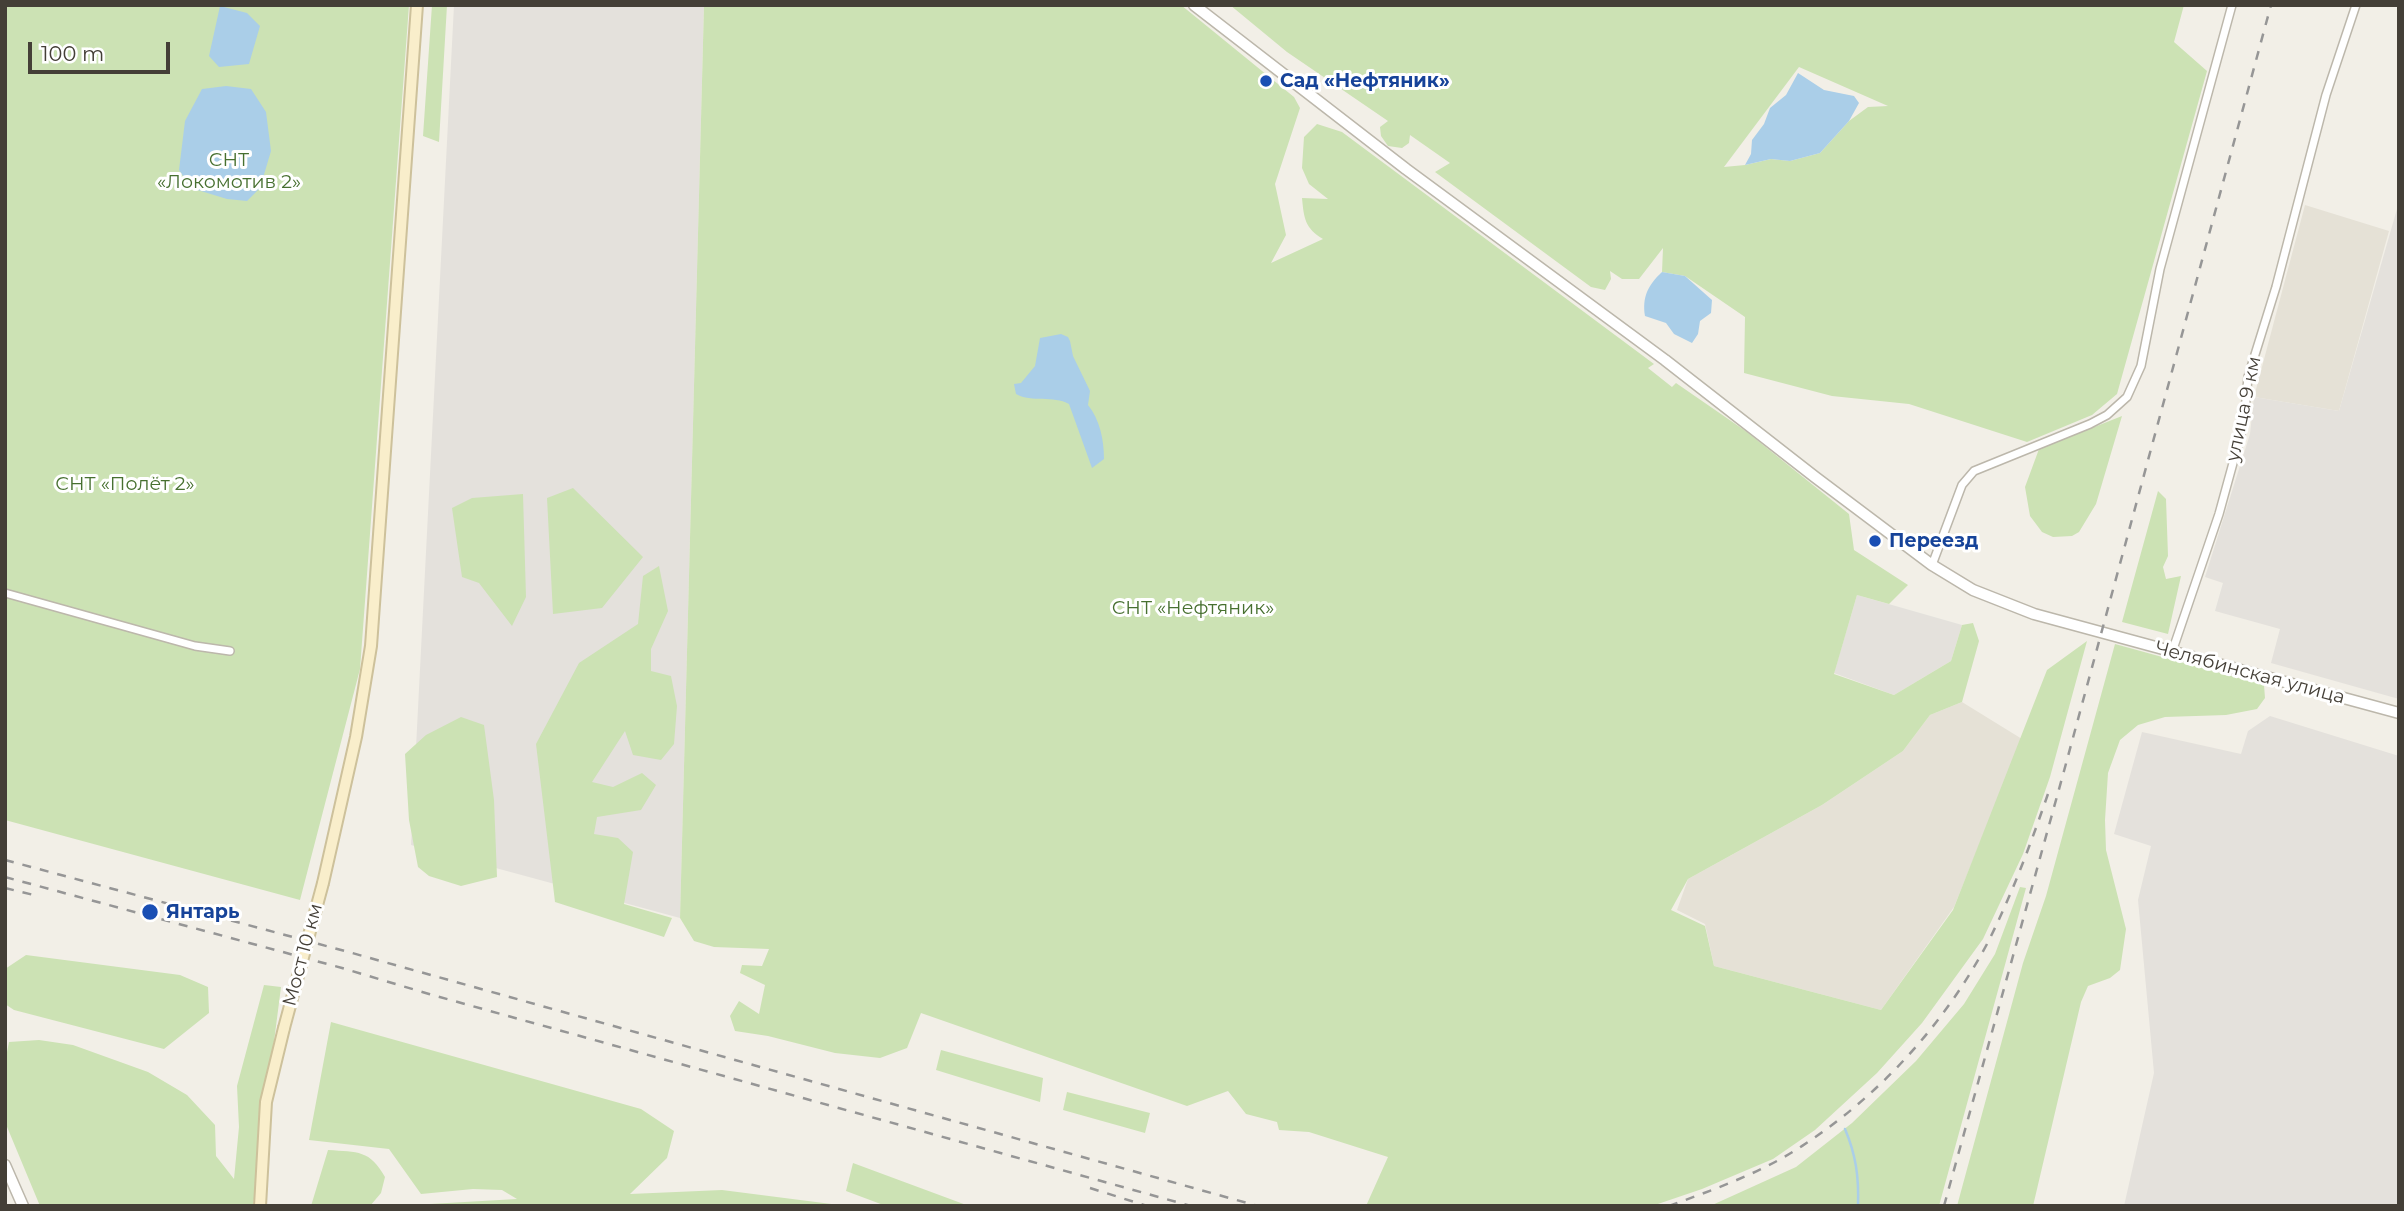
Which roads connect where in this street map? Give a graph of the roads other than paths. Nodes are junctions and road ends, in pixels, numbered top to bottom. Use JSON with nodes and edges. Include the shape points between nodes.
{"nodes":[{"id":1,"x":417,"y":5,"type":"edge"},
{"id":2,"x":1195,"y":5,"type":"edge"},
{"id":3,"x":2232,"y":5,"type":"edge"},
{"id":4,"x":2356,"y":5,"type":"edge"},
{"id":5,"x":1932,"y":565,"type":"junction"},
{"id":6,"x":5,"y":593,"type":"edge"},
{"id":7,"x":230,"y":650,"type":"dead end"},
{"id":8,"x":2172,"y":652,"type":"junction"},
{"id":9,"x":2399,"y":713,"type":"edge"},
{"id":10,"x":5,"y":1165,"type":"edge"},
{"id":11,"x":23,"y":1206,"type":"edge"},
{"id":12,"x":260,"y":1206,"type":"edge"}],
"edges":[{"from":1,"to":12,"type":"main road","name":"Мост 10 км","bridge":true,"via":[[371,646],[323,883],[266,1102]]},
{"from":2,"to":5,"type":"street","name":"Челябинская улица"},
{"from":3,"to":5,"type":"street","via":[[2160,269],[2141,366],[2127,397],[2090,424],[1974,471],[1962,485]]},
{"from":4,"to":8,"type":"street","name":"улица 9 км","via":[[2326,95],[2248,377],[2244,423],[2223,501]]},
{"from":5,"to":8,"type":"street","name":"Челябинская улица","via":[[1993,599],[2034,614]]},
{"from":6,"to":7,"type":"street","via":[[195,646]]},
{"from":8,"to":9,"type":"street","name":"Челябинская улица"},
{"from":10,"to":11,"type":"street"}]}
